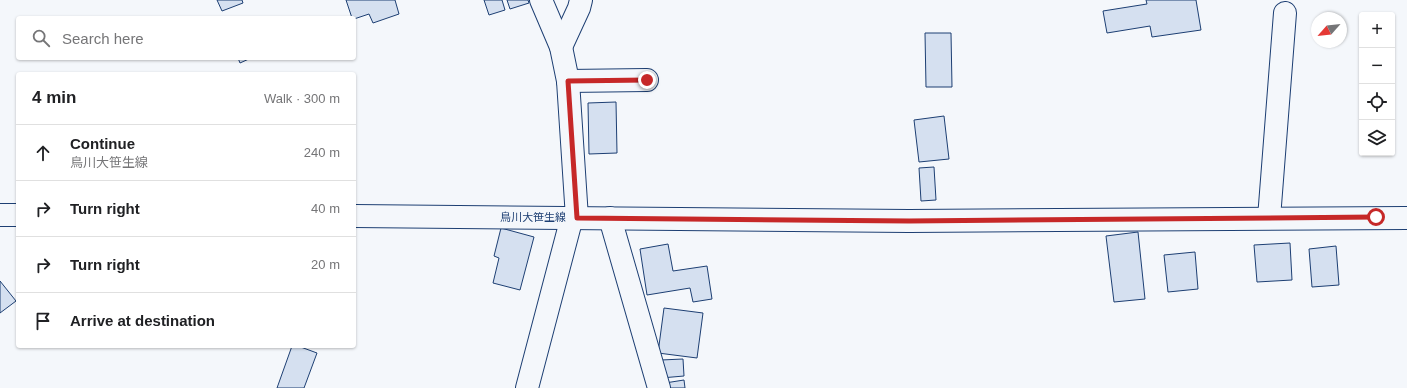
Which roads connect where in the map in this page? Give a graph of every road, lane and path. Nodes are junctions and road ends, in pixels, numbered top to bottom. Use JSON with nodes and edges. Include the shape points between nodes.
{"nodes":[{"id":1,"x":541,"y":0,"type":"edge"},
{"id":2,"x":581,"y":0,"type":"edge"},
{"id":3,"x":1285,"y":13,"type":"dead end"},
{"id":4,"x":561,"y":47,"type":"junction"},
{"id":5,"x":647,"y":80,"type":"dead end"},
{"id":6,"x":568,"y":81,"type":"junction"},
{"id":7,"x":0,"y":215,"type":"edge"},
{"id":8,"x":16,"y":215,"type":"edge"},
{"id":9,"x":356,"y":216,"type":"edge"},
{"id":10,"x":574,"y":217,"type":"junction"},
{"id":11,"x":610,"y":218,"type":"junction"},
{"id":12,"x":1269,"y":218,"type":"junction"},
{"id":13,"x":1407,"y":218,"type":"edge"},
{"id":14,"x":527,"y":388,"type":"edge"},
{"id":15,"x":659,"y":388,"type":"edge"}],
"edges":[{"from":1,"to":4,"type":"street"},
{"from":2,"to":4,"type":"street"},
{"from":3,"to":12,"type":"street"},
{"from":4,"to":6,"type":"street"},
{"from":5,"to":6,"type":"street"},
{"from":6,"to":10,"type":"street"},
{"from":7,"to":8,"type":"street"},
{"from":9,"to":10,"type":"street","name":"鳥川大笹生線"},
{"from":10,"to":11,"type":"street","name":"鳥川大笹生線"},
{"from":10,"to":14,"type":"street"},
{"from":11,"to":12,"type":"street","name":"鳥川大笹生線","via":[[909,221]]},
{"from":11,"to":15,"type":"street"},
{"from":12,"to":13,"type":"street","name":"鳥川大笹生線"}]}
